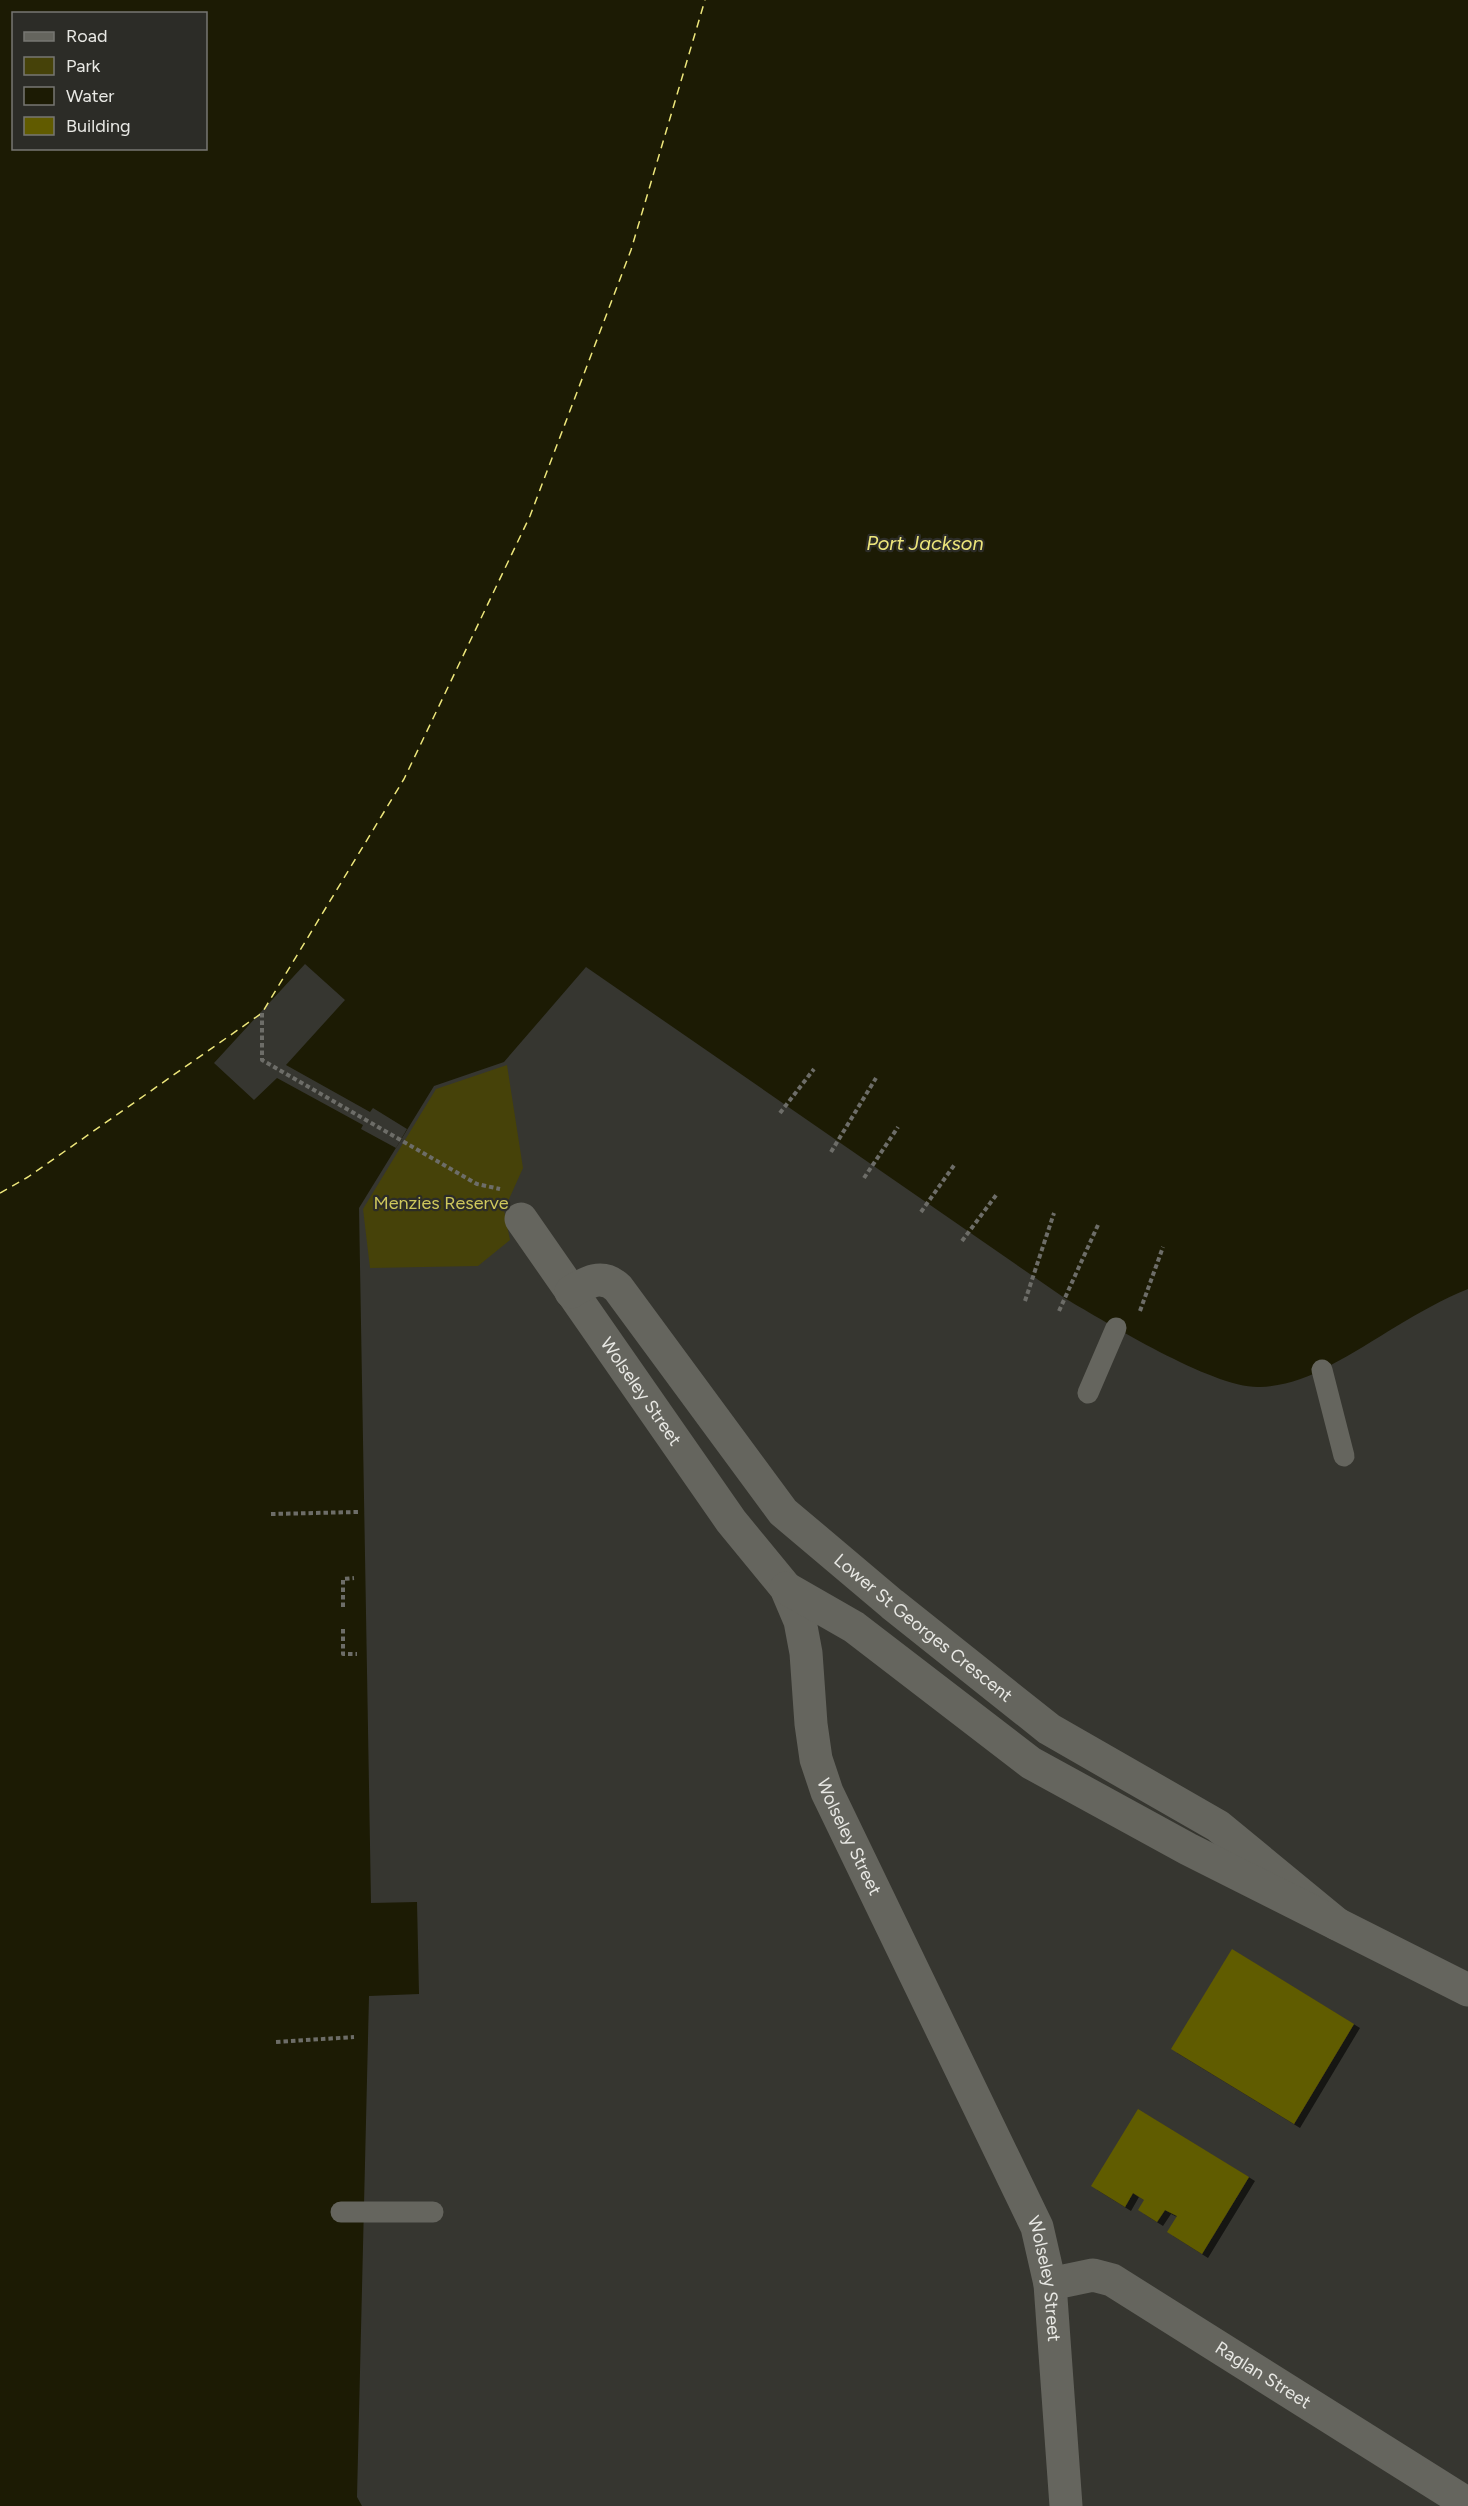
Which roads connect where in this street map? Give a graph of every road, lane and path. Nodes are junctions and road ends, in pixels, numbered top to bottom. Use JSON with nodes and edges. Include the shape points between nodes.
{"nodes":[{"id":1,"x":262,"y":1013,"type":"dead end"},
{"id":2,"x":814,"y":1069,"type":"dead end"},
{"id":3,"x":876,"y":1078,"type":"dead end"},
{"id":4,"x":780,"y":1113,"type":"dead end"},
{"id":5,"x":898,"y":1126,"type":"dead end"},
{"id":6,"x":831,"y":1152,"type":"dead end"},
{"id":7,"x":955,"y":1164,"type":"dead end"},
{"id":8,"x":864,"y":1178,"type":"dead end"},
{"id":9,"x":997,"y":1194,"type":"dead end"},
{"id":10,"x":514,"y":1205,"type":"joint"},
{"id":11,"x":921,"y":1212,"type":"dead end"},
{"id":12,"x":1054,"y":1213,"type":"dead end"},
{"id":13,"x":1098,"y":1225,"type":"dead end"},
{"id":14,"x":962,"y":1241,"type":"dead end"},
{"id":15,"x":1163,"y":1247,"type":"dead end"},
{"id":16,"x":571,"y":1292,"type":"junction"},
{"id":17,"x":1025,"y":1301,"type":"dead end"},
{"id":18,"x":1059,"y":1311,"type":"dead end"},
{"id":19,"x":1136,"y":1321,"type":"dead end"},
{"id":20,"x":1116,"y":1328,"type":"dead end"},
{"id":21,"x":1322,"y":1370,"type":"dead end"},
{"id":22,"x":1088,"y":1394,"type":"dead end"},
{"id":23,"x":1344,"y":1456,"type":"dead end"},
{"id":24,"x":358,"y":1512,"type":"dead end"},
{"id":25,"x":271,"y":1514,"type":"dead end"},
{"id":26,"x":354,"y":1578,"type":"dead end"},
{"id":27,"x":786,"y":1588,"type":"junction"},
{"id":28,"x":343,"y":1607,"type":"dead end"},
{"id":29,"x":343,"y":1629,"type":"dead end"},
{"id":30,"x":357,"y":1654,"type":"dead end"},
{"id":31,"x":1337,"y":1924,"type":"junction"},
{"id":32,"x":1468,"y":1990,"type":"edge"},
{"id":33,"x":354,"y":2037,"type":"dead end"},
{"id":34,"x":276,"y":2042,"type":"dead end"},
{"id":35,"x":341,"y":2212,"type":"dead end"},
{"id":36,"x":433,"y":2212,"type":"dead end"},
{"id":37,"x":1050,"y":2284,"type":"junction"},
{"id":38,"x":1468,"y":2504,"type":"edge"},
{"id":39,"x":1066,"y":2506,"type":"edge"}],
"edges":[{"from":1,"to":10,"type":"path","via":[[262,1060]]},
{"from":2,"to":4,"type":"path"},
{"from":3,"to":6,"type":"path"},
{"from":5,"to":8,"type":"path"},
{"from":7,"to":11,"type":"path"},
{"from":9,"to":14,"type":"path"},
{"from":10,"to":16,"type":"street","name":"Wolseley Street"},
{"from":12,"to":17,"type":"path"},
{"from":13,"to":18,"type":"path"},
{"from":15,"to":19,"type":"path"},
{"from":16,"to":27,"type":"street","name":"Wolseley Street","via":[[731,1521]]},
{"from":16,"to":31,"type":"street","name":"Lower St Georges Crescent","via":[[603,1279],[618,1288],[783,1512],[892,1604],[1049,1730],[1218,1826]]},
{"from":20,"to":22,"type":"lane"},
{"from":21,"to":23,"type":"lane"},
{"from":24,"to":25,"type":"path"},
{"from":26,"to":28,"type":"path","via":[[343,1579]]},
{"from":27,"to":31,"type":"street","name":"Lower St Georges Crescent","via":[[854,1627],[1031,1763],[1188,1849]]},
{"from":27,"to":37,"type":"street","name":"Wolseley Street","via":[[800,1621],[816,1759],[826,1792],[1037,2227]]},
{"from":29,"to":30,"type":"path","via":[[343,1654]]},
{"from":31,"to":32,"type":"street","name":"Lower St Georges Crescent"},
{"from":33,"to":34,"type":"path"},
{"from":35,"to":36,"type":"lane"},
{"from":37,"to":38,"type":"street","name":"Raglan Street","via":[[1093,2275],[1112,2280]]},
{"from":37,"to":39,"type":"street","name":"Wolseley Street"}]}
